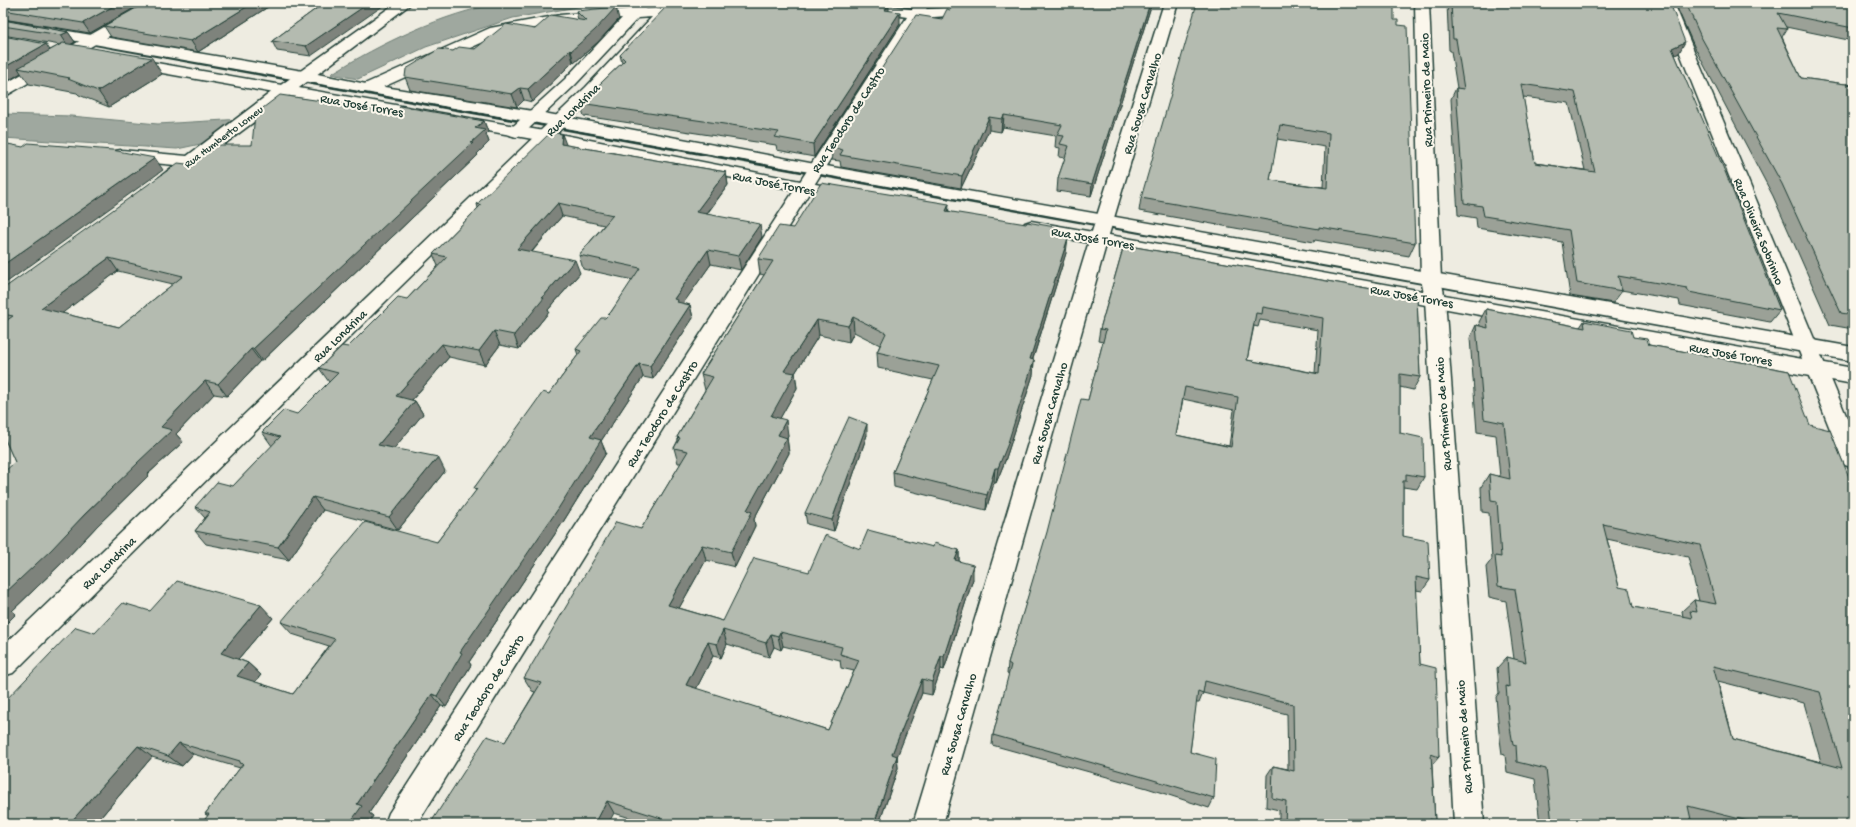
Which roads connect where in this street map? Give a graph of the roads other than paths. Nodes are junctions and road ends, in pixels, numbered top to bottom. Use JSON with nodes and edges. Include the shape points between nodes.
{"nodes":[{"id":1,"x":156,"y":3,"type":"edge"},
{"id":2,"x":405,"y":3,"type":"edge"},
{"id":3,"x":1171,"y":3,"type":"edge"},
{"id":4,"x":1422,"y":3,"type":"edge"},
{"id":5,"x":1667,"y":3,"type":"edge"},
{"id":6,"x":848,"y":5,"type":"edge"},
{"id":7,"x":638,"y":8,"type":"edge"},
{"id":8,"x":668,"y":8,"type":"edge"},
{"id":9,"x":919,"y":8,"type":"edge"},
{"id":10,"x":990,"y":9,"type":"edge"},
{"id":11,"x":688,"y":11,"type":"edge"},
{"id":12,"x":3,"y":24,"type":"edge"},
{"id":13,"x":3,"y":40,"type":"edge"},
{"id":14,"x":92,"y":48,"type":"junction"},
{"id":15,"x":69,"y":53,"type":"junction"},
{"id":16,"x":115,"y":60,"type":"edge"},
{"id":17,"x":303,"y":76,"type":"junction"},
{"id":18,"x":366,"y":89,"type":"junction"},
{"id":19,"x":284,"y":90,"type":"junction"},
{"id":20,"x":3,"y":91,"type":"edge"},
{"id":21,"x":533,"y":116,"type":"junction"},
{"id":22,"x":559,"y":122,"type":"junction"},
{"id":23,"x":516,"y":132,"type":"junction"},
{"id":24,"x":544,"y":136,"type":"junction"},
{"id":25,"x":105,"y":153,"type":"edge"},
{"id":26,"x":191,"y":160,"type":"junction"},
{"id":27,"x":815,"y":169,"type":"junction"},
{"id":28,"x":154,"y":188,"type":"edge"},
{"id":29,"x":803,"y":188,"type":"junction"},
{"id":30,"x":865,"y":198,"type":"edge"},
{"id":31,"x":1013,"y":224,"type":"edge"},
{"id":32,"x":1102,"y":229,"type":"junction"},
{"id":33,"x":1433,"y":289,"type":"junction"},
{"id":34,"x":1807,"y":346,"type":"junction"},
{"id":35,"x":1853,"y":354,"type":"edge"},
{"id":36,"x":1816,"y":369,"type":"junction"},
{"id":37,"x":1853,"y":376,"type":"edge"},
{"id":38,"x":1853,"y":459,"type":"edge"},
{"id":39,"x":3,"y":664,"type":"edge"},
{"id":40,"x":400,"y":824,"type":"edge"},
{"id":41,"x":928,"y":824,"type":"edge"},
{"id":42,"x":1469,"y":824,"type":"edge"}],
"edges":[{"from":1,"to":14,"type":"street"},
{"from":2,"to":17,"type":"street","name":"Rua Humberto Lomeu"},
{"from":3,"to":32,"type":"street","name":"Rua Sousa Carvalho"},
{"from":4,"to":33,"type":"street","name":"Rua Primeiro de Maio"},
{"from":5,"to":34,"type":"street","name":"Rua Oliveira Sobrinho"},
{"from":6,"to":9,"type":"street"},
{"from":7,"to":8,"type":"street"},
{"from":7,"to":18,"type":"street","via":[[560,18],[495,31]]},
{"from":7,"to":21,"type":"street","name":"Rua Londrina","via":[[570,82]]},
{"from":8,"to":11,"type":"street"},
{"from":8,"to":22,"type":"street","name":"Rua Londrina"},
{"from":9,"to":10,"type":"street"},
{"from":9,"to":27,"type":"street","name":"Rua Teodoro de Castro"},
{"from":12,"to":14,"type":"street","name":"Rua José Torres"},
{"from":13,"to":15,"type":"street","name":"Rua José Torres"},
{"from":14,"to":15,"type":"street","name":"Rua José Torres"},
{"from":14,"to":17,"type":"street","name":"Rua José Torres"},
{"from":15,"to":20,"type":"street"},
{"from":16,"to":19,"type":"street","name":"Rua José Torres"},
{"from":17,"to":18,"type":"street","name":"Rua José Torres"},
{"from":17,"to":19,"type":"street","name":"Rua Humberto Lomeu"},
{"from":18,"to":21,"type":"street","name":"Rua José Torres"},
{"from":19,"to":23,"type":"street","name":"Rua José Torres"},
{"from":19,"to":26,"type":"street","name":"Rua Humberto Lomeu"},
{"from":21,"to":22,"type":"street","name":"Rua José Torres"},
{"from":21,"to":23,"type":"street","name":"Rua Londrina"},
{"from":22,"to":24,"type":"street","name":"Rua Londrina"},
{"from":22,"to":27,"type":"street","name":"Rua José Torres"},
{"from":23,"to":24,"type":"street","name":"Rua José Torres"},
{"from":24,"to":29,"type":"street","name":"Rua José Torres"},
{"from":24,"to":39,"type":"street","name":"Rua Londrina"},
{"from":25,"to":26,"type":"street"},
{"from":26,"to":28,"type":"street","name":"Rua Humberto Lomeu"},
{"from":27,"to":29,"type":"street","name":"Rua Teodoro de Castro"},
{"from":27,"to":32,"type":"street","name":"Rua José Torres"},
{"from":29,"to":30,"type":"street","name":"Rua José Torres"},
{"from":29,"to":40,"type":"street","name":"Rua Teodoro de Castro"},
{"from":31,"to":32,"type":"street","name":"Rua José Torres"},
{"from":32,"to":33,"type":"street","name":"Rua José Torres"},
{"from":32,"to":41,"type":"street","name":"Rua Sousa Carvalho"},
{"from":33,"to":34,"type":"street","name":"Rua José Torres"},
{"from":33,"to":36,"type":"street","name":"Rua José Torres"},
{"from":33,"to":42,"type":"street","name":"Rua Primeiro de Maio"},
{"from":34,"to":35,"type":"street","name":"Rua José Torres"},
{"from":34,"to":36,"type":"street","name":"Rua Oliveira Sobrinho"},
{"from":36,"to":37,"type":"street","name":"Rua José Torres"},
{"from":36,"to":38,"type":"street","name":"Rua Oliveira Sobrinho"}]}
